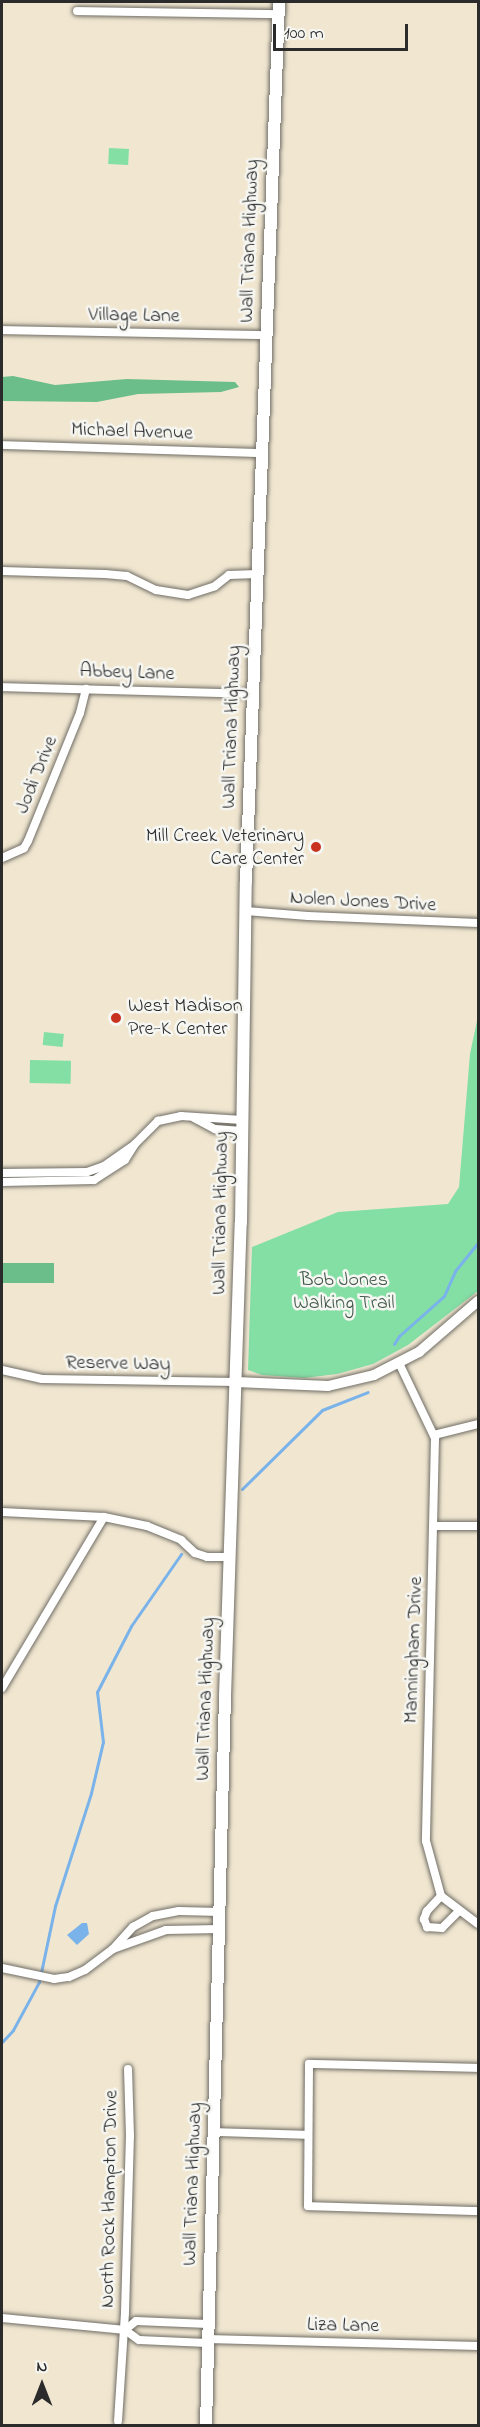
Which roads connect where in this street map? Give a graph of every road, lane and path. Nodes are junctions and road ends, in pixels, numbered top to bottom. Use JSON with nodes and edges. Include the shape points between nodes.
{"nodes":[{"id":1,"x":279,"y":8,"type":"edge"},
{"id":2,"x":77,"y":11,"type":"dead end"},
{"id":3,"x":2,"y":330,"type":"edge"},
{"id":4,"x":266,"y":335,"type":"junction"},
{"id":5,"x":2,"y":445,"type":"edge"},
{"id":6,"x":261,"y":453,"type":"junction"},
{"id":7,"x":2,"y":572,"type":"edge"},
{"id":8,"x":257,"y":574,"type":"junction"},
{"id":9,"x":2,"y":687,"type":"edge"},
{"id":10,"x":86,"y":689,"type":"junction"},
{"id":11,"x":252,"y":694,"type":"junction"},
{"id":12,"x":2,"y":858,"type":"edge"},
{"id":13,"x":246,"y":911,"type":"junction"},
{"id":14,"x":478,"y":923,"type":"edge"},
{"id":15,"x":242,"y":1125,"type":"junction"},
{"id":16,"x":135,"y":1144,"type":"junction"},
{"id":17,"x":2,"y":1173,"type":"edge"},
{"id":18,"x":2,"y":1182,"type":"edge"},
{"id":19,"x":478,"y":1301,"type":"edge"},
{"id":20,"x":399,"y":1363,"type":"junction"},
{"id":21,"x":2,"y":1370,"type":"edge"},
{"id":22,"x":236,"y":1382,"type":"junction"},
{"id":23,"x":478,"y":1424,"type":"edge"},
{"id":24,"x":434,"y":1435,"type":"junction"},
{"id":25,"x":2,"y":1512,"type":"edge"},
{"id":26,"x":104,"y":1516,"type":"junction"},
{"id":27,"x":434,"y":1526,"type":"junction"},
{"id":28,"x":478,"y":1526,"type":"edge"},
{"id":29,"x":231,"y":1557,"type":"junction"},
{"id":30,"x":2,"y":1688,"type":"edge"},
{"id":31,"x":441,"y":1896,"type":"junction"},
{"id":32,"x":459,"y":1911,"type":"junction"},
{"id":33,"x":220,"y":1912,"type":"junction"},
{"id":34,"x":478,"y":1924,"type":"edge"},
{"id":35,"x":219,"y":1929,"type":"junction"},
{"id":36,"x":113,"y":1949,"type":"junction"},
{"id":37,"x":2,"y":1968,"type":"edge"},
{"id":38,"x":478,"y":2068,"type":"edge"},
{"id":39,"x":128,"y":2069,"type":"dead end"},
{"id":40,"x":215,"y":2132,"type":"junction"},
{"id":41,"x":308,"y":2135,"type":"junction"},
{"id":42,"x":478,"y":2211,"type":"edge"},
{"id":43,"x":2,"y":2318,"type":"edge"},
{"id":44,"x":208,"y":2324,"type":"junction"},
{"id":45,"x":124,"y":2330,"type":"junction"},
{"id":46,"x":207,"y":2341,"type":"junction"},
{"id":47,"x":478,"y":2346,"type":"edge"},
{"id":48,"x":118,"y":2421,"type":"dead end"},
{"id":49,"x":206,"y":2426,"type":"edge"}],
"edges":[{"from":1,"to":2,"type":"street"},
{"from":1,"to":4,"type":"main road","name":"Wall Triana Highway"},
{"from":3,"to":4,"type":"street","name":"Village Lane"},
{"from":4,"to":6,"type":"main road","name":"Wall Triana Highway"},
{"from":5,"to":6,"type":"street","name":"Michael Avenue"},
{"from":6,"to":8,"type":"main road","name":"Wall Triana Highway"},
{"from":7,"to":8,"type":"street","via":[[127,576],[156,590],[188,595],[215,586],[228,575]]},
{"from":8,"to":11,"type":"main road","name":"Wall Triana Highway"},
{"from":9,"to":10,"type":"street","name":"Abbey Lane"},
{"from":10,"to":11,"type":"street","name":"Abbey Lane"},
{"from":10,"to":12,"type":"street","name":"Jodi Drive","via":[[28,841],[24,848]]},
{"from":11,"to":13,"type":"main road","name":"Wall Triana Highway"},
{"from":13,"to":14,"type":"street","name":"Nolen Jones Drive"},
{"from":13,"to":15,"type":"main road","name":"Wall Triana Highway"},
{"from":15,"to":16,"type":"street","via":[[215,1129],[194,1118],[172,1116],[158,1120]]},
{"from":15,"to":22,"type":"main road","name":"Wall Triana Highway"},
{"from":16,"to":17,"type":"street","via":[[104,1166],[87,1172]]},
{"from":16,"to":18,"type":"street","via":[[116,1168],[94,1180]]},
{"from":19,"to":20,"type":"street","via":[[419,1352]]},
{"from":20,"to":22,"type":"street","via":[[374,1375],[328,1386]]},
{"from":20,"to":24,"type":"street","name":"Manningham Drive"},
{"from":21,"to":22,"type":"street","name":"Reserve Way","via":[[42,1379]]},
{"from":22,"to":29,"type":"main road","name":"Wall Triana Highway"},
{"from":23,"to":24,"type":"street"},
{"from":24,"to":27,"type":"street","name":"Manningham Drive"},
{"from":25,"to":26,"type":"street"},
{"from":26,"to":29,"type":"street","via":[[147,1526],[181,1540],[195,1553],[207,1557]]},
{"from":26,"to":30,"type":"street"},
{"from":27,"to":28,"type":"street"},
{"from":27,"to":31,"type":"street","name":"Manningham Drive","via":[[426,1841]]},
{"from":29,"to":33,"type":"main road","name":"Wall Triana Highway"},
{"from":31,"to":32,"type":"street"},
{"from":31,"to":32,"type":"street","via":[[426,1911],[427,1927],[442,1928]]},
{"from":32,"to":34,"type":"street"},
{"from":33,"to":35,"type":"main road","name":"Wall Triana Highway"},
{"from":33,"to":36,"type":"street","via":[[179,1911],[153,1916],[127,1932]]},
{"from":35,"to":36,"type":"street","via":[[166,1930]]},
{"from":35,"to":40,"type":"main road","name":"Wall Triana Highway"},
{"from":36,"to":37,"type":"street","via":[[86,1970],[54,1979]]},
{"from":38,"to":41,"type":"street","via":[[309,2064]]},
{"from":39,"to":45,"type":"street","name":"North Rock Hampton Drive","via":[[130,2136]]},
{"from":40,"to":41,"type":"street"},
{"from":40,"to":44,"type":"main road","name":"Wall Triana Highway"},
{"from":41,"to":42,"type":"street","via":[[308,2206]]},
{"from":43,"to":45,"type":"street"},
{"from":44,"to":45,"type":"street","via":[[136,2321]]},
{"from":44,"to":46,"type":"main road","name":"Wall Triana Highway"},
{"from":45,"to":46,"type":"street","name":"Liza Lane","via":[[139,2340]]},
{"from":45,"to":48,"type":"street","name":"North Rock Hampton Drive"},
{"from":46,"to":47,"type":"street","name":"Liza Lane"},
{"from":46,"to":49,"type":"main road","name":"Wall Triana Highway"}]}
